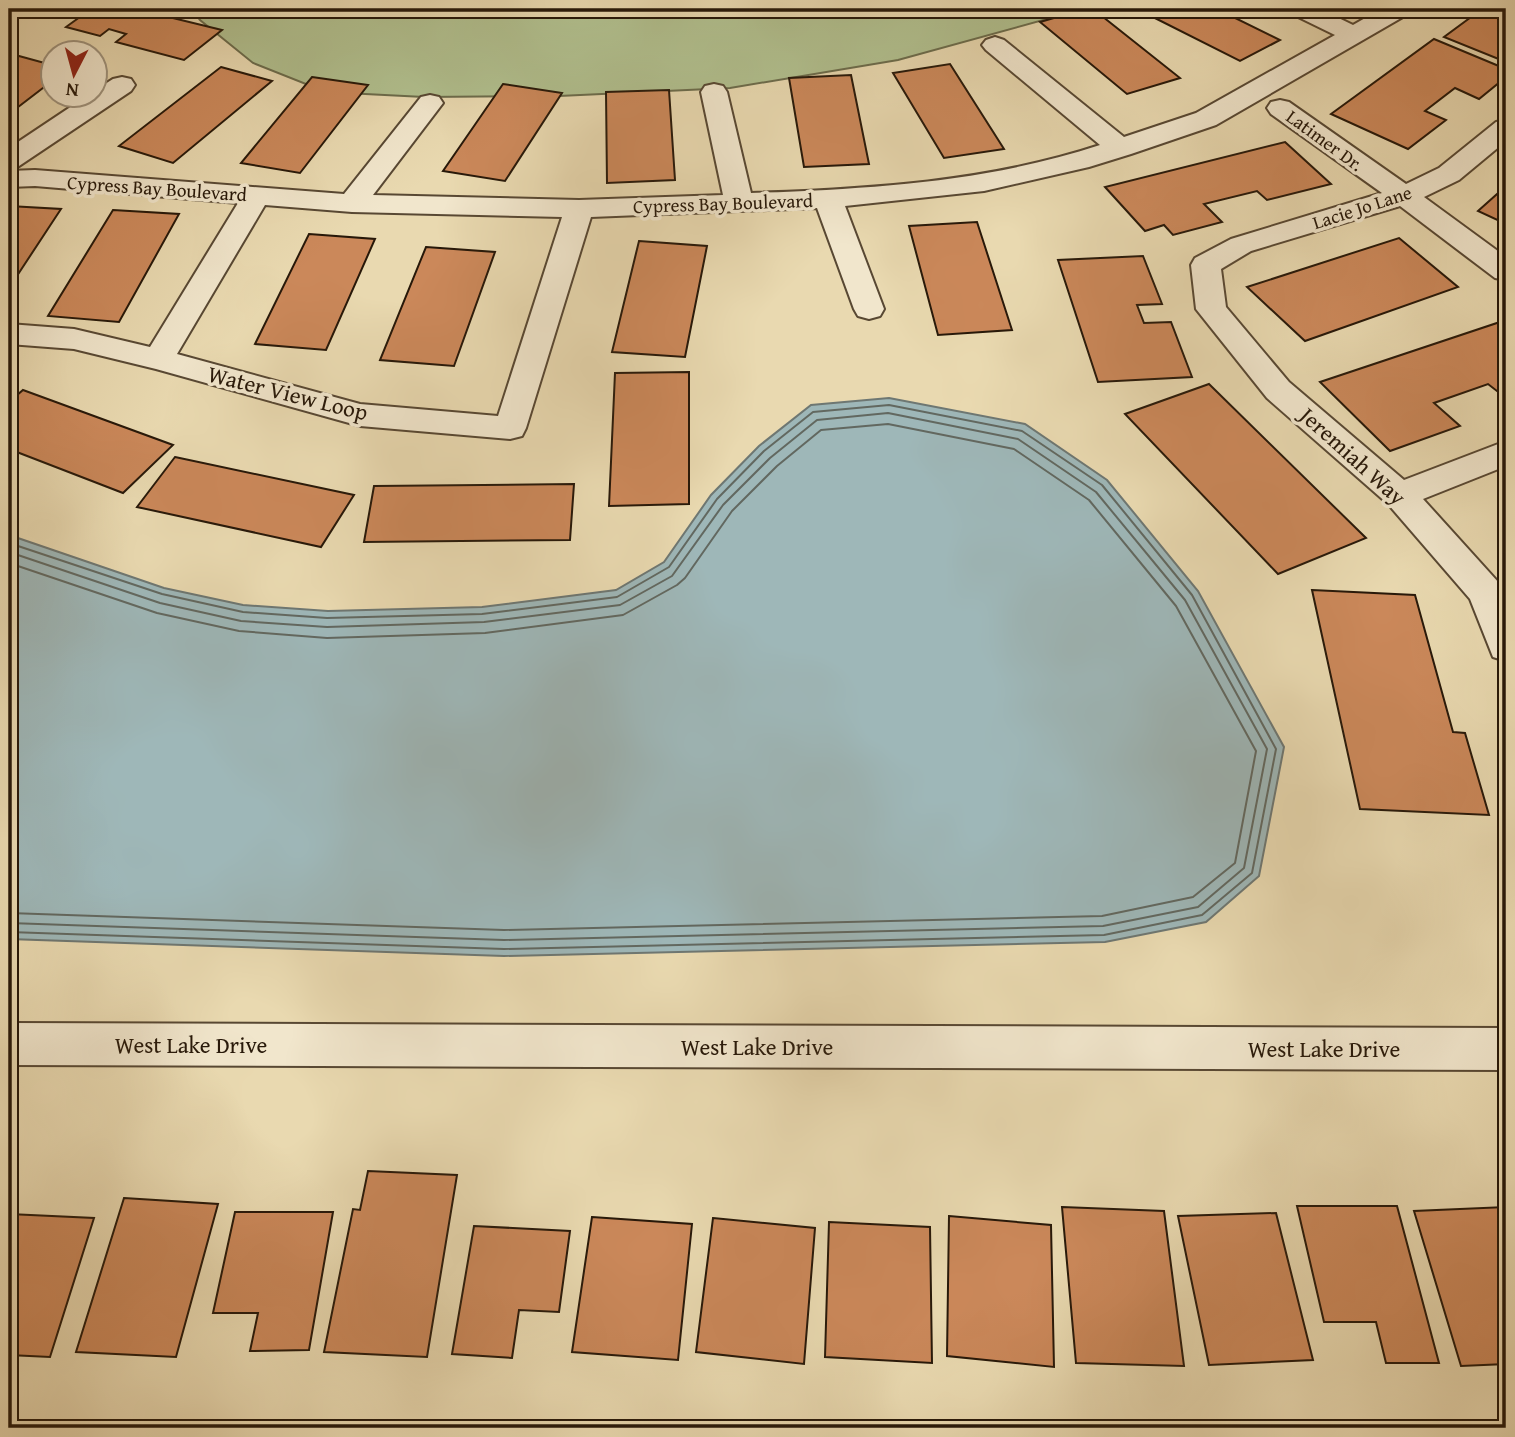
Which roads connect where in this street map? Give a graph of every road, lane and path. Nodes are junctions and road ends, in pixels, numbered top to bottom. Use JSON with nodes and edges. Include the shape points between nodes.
{"nodes":[{"id":1,"x":1301,"y":9,"type":"edge"},
{"id":2,"x":1399,"y":9,"type":"edge"},
{"id":3,"x":1353,"y":34,"type":"junction"},
{"id":4,"x":995,"y":45,"type":"dead end"},
{"id":5,"x":122,"y":85,"type":"dead end"},
{"id":6,"x":714,"y":92,"type":"dead end"},
{"id":7,"x":430,"y":103,"type":"dead end"},
{"id":8,"x":1280,"y":108,"type":"dead end"},
{"id":9,"x":1506,"y":128,"type":"edge"},
{"id":10,"x":1121,"y":148,"type":"junction"},
{"id":11,"x":9,"y":160,"type":"edge"},
{"id":12,"x":9,"y":179,"type":"edge"},
{"id":13,"x":257,"y":195,"type":"junction"},
{"id":14,"x":1403,"y":197,"type":"junction"},
{"id":15,"x":828,"y":199,"type":"junction"},
{"id":16,"x":738,"y":201,"type":"junction"},
{"id":17,"x":352,"y":203,"type":"junction"},
{"id":18,"x":579,"y":209,"type":"junction"},
{"id":19,"x":1206,"y":265,"type":"joint"},
{"id":20,"x":1506,"y":271,"type":"edge"},
{"id":21,"x":869,"y":309,"type":"dead end"},
{"id":22,"x":9,"y":334,"type":"edge"},
{"id":23,"x":158,"y":359,"type":"junction"},
{"id":24,"x":1506,"y":453,"type":"edge"},
{"id":25,"x":1400,"y":495,"type":"junction"},
{"id":26,"x":1506,"y":647,"type":"edge"},
{"id":27,"x":9,"y":1044,"type":"edge"},
{"id":28,"x":1506,"y":1049,"type":"edge"}],
"edges":[{"from":1,"to":3,"type":"street"},
{"from":2,"to":3,"type":"street","name":"Cypress Bay Boulevard"},
{"from":3,"to":10,"type":"street","name":"Cypress Bay Boulevard","via":[[1206,119]]},
{"from":4,"to":10,"type":"street"},
{"from":5,"to":11,"type":"street"},
{"from":6,"to":16,"type":"street"},
{"from":7,"to":17,"type":"street"},
{"from":8,"to":14,"type":"street","name":"Latimer Dr."},
{"from":9,"to":14,"type":"street","name":"Lacie Jo Lane","via":[[1448,174]]},
{"from":10,"to":15,"type":"street","name":"Cypress Bay Boulevard","via":[[984,183]]},
{"from":12,"to":13,"type":"street","name":"Cypress Bay Boulevard"},
{"from":13,"to":17,"type":"street","name":"Cypress Bay Boulevard"},
{"from":13,"to":23,"type":"street"},
{"from":14,"to":19,"type":"street","name":"Lacie Jo Lane","via":[[1241,245]]},
{"from":14,"to":20,"type":"street","name":"Latimer Dr."},
{"from":15,"to":16,"type":"street","name":"Cypress Bay Boulevard"},
{"from":15,"to":21,"type":"street"},
{"from":16,"to":18,"type":"street","name":"Cypress Bay Boulevard"},
{"from":17,"to":18,"type":"street","name":"Cypress Bay Boulevard"},
{"from":18,"to":23,"type":"street","name":"Water View Loop","via":[[510,428],[360,415]]},
{"from":19,"to":25,"type":"street","name":"Jeremiah Way","via":[[1211,309],[1278,390]]},
{"from":22,"to":23,"type":"street","name":"Water View Loop","via":[[74,339]]},
{"from":24,"to":25,"type":"street"},
{"from":25,"to":26,"type":"street","name":"Jeremiah Way","via":[[1486,593]]},
{"from":27,"to":28,"type":"street","name":"West Lake Drive"}]}
